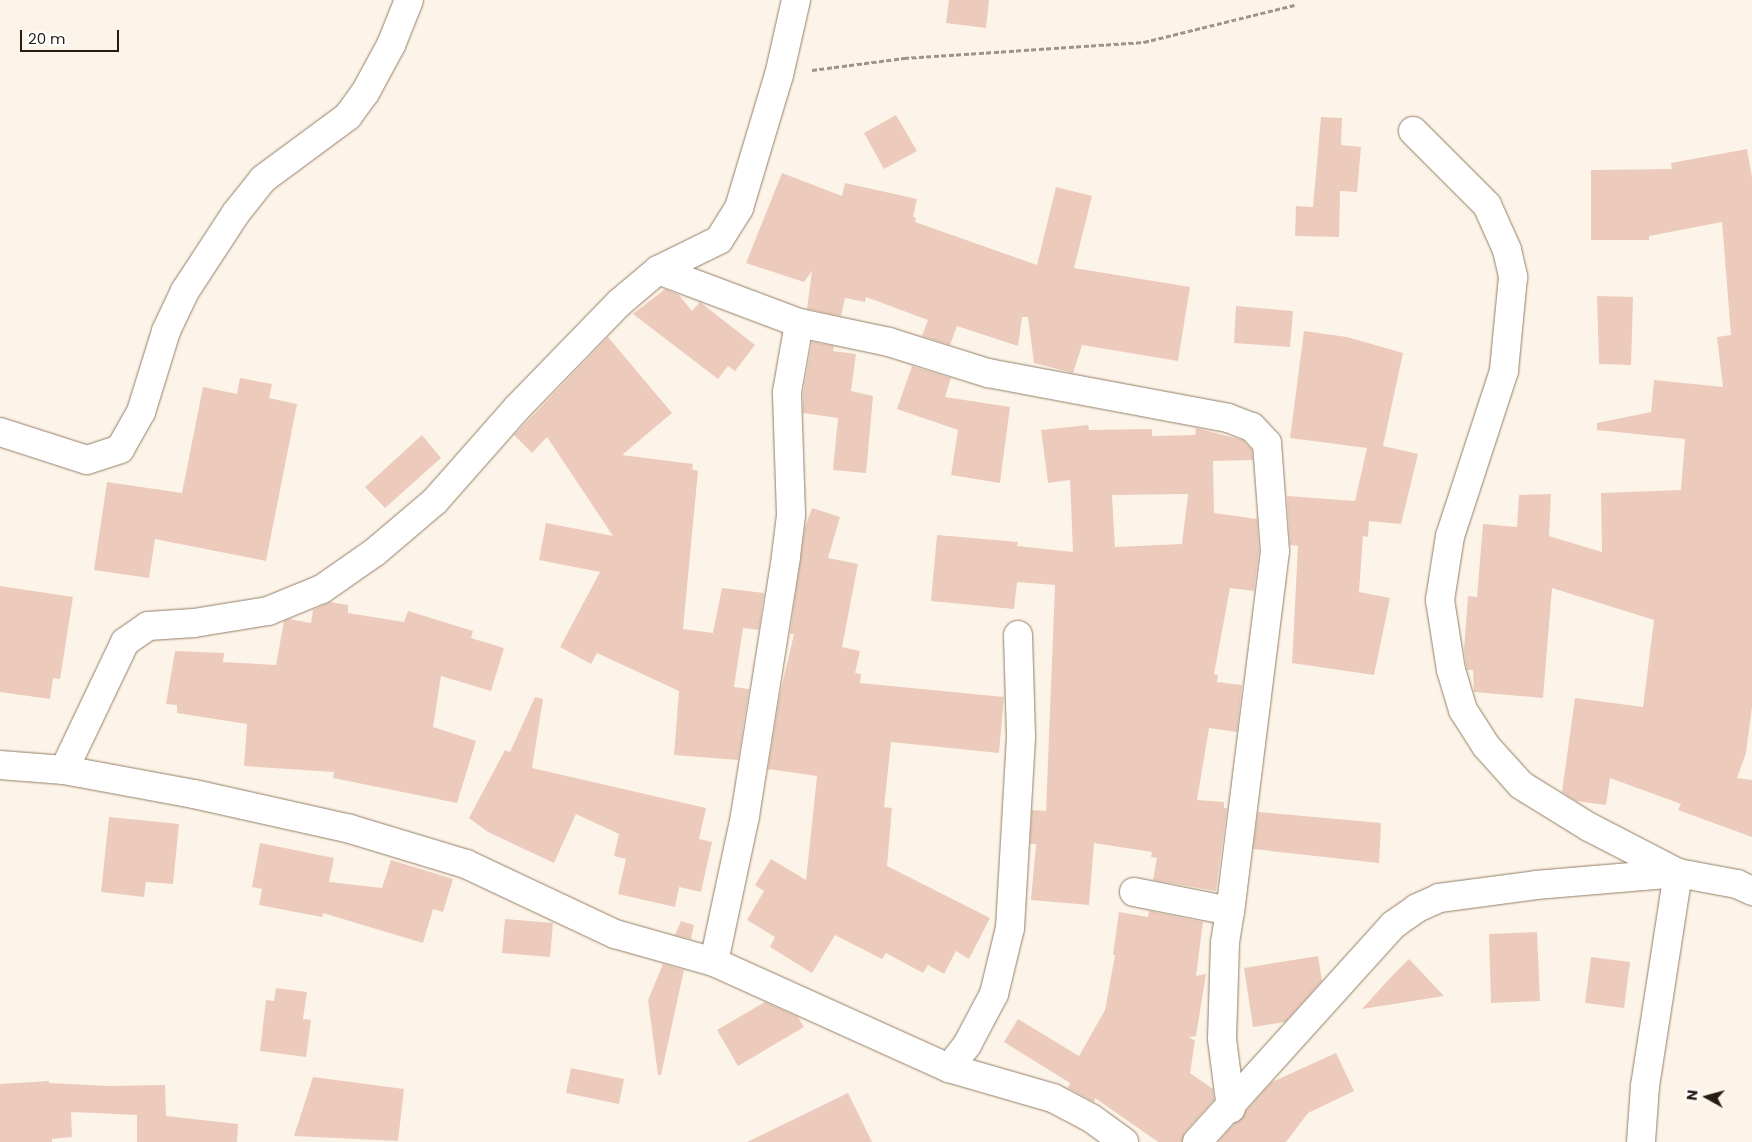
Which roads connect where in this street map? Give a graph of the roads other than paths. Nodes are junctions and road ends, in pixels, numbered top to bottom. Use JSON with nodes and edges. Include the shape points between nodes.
{"nodes":[{"id":1,"x":409,"y":0,"type":"edge"},
{"id":2,"x":796,"y":0,"type":"edge"},
{"id":3,"x":1413,"y":130,"type":"dead end"},
{"id":4,"x":658,"y":270,"type":"junction"},
{"id":5,"x":799,"y":324,"type":"junction"},
{"id":6,"x":0,"y":432,"type":"edge"},
{"id":7,"x":1018,"y":635,"type":"dead end"},
{"id":8,"x":0,"y":765,"type":"edge"},
{"id":9,"x":64,"y":770,"type":"junction"},
{"id":10,"x":1678,"y":873,"type":"junction"},
{"id":11,"x":1752,"y":891,"type":"edge"},
{"id":12,"x":1134,"y":892,"type":"dead end"},
{"id":13,"x":1230,"y":911,"type":"junction"},
{"id":14,"x":714,"y":962,"type":"junction"},
{"id":15,"x":949,"y":1068,"type":"junction"},
{"id":16,"x":1231,"y":1108,"type":"junction"},
{"id":17,"x":1124,"y":1142,"type":"edge"},
{"id":18,"x":1197,"y":1142,"type":"edge"},
{"id":19,"x":1641,"y":1142,"type":"edge"}],
"edges":[{"from":1,"to":6,"type":"street","via":[[391,45],[365,93],[348,116],[263,178],[185,291],[166,331],[141,412],[120,449],[87,460]]},
{"from":2,"to":4,"type":"street","via":[[779,75],[739,208],[719,240]]},
{"from":3,"to":10,"type":"street","via":[[1487,205],[1507,250],[1513,277],[1504,371],[1450,536],[1440,600],[1451,670],[1463,710],[1486,746],[1522,784],[1589,827]]},
{"from":4,"to":5,"type":"street"},
{"from":4,"to":9,"type":"street","via":[[619,303],[517,408],[435,501],[375,552],[322,588],[268,611],[194,623],[148,626],[125,642]]},
{"from":5,"to":13,"type":"street","via":[[889,342],[988,373],[1228,418],[1252,427],[1267,444],[1275,551]]},
{"from":5,"to":14,"type":"street","via":[[787,392],[791,515],[786,556],[745,816]]},
{"from":7,"to":15,"type":"street","via":[[1022,736],[1010,928],[994,994],[967,1045]]},
{"from":8,"to":9,"type":"street"},
{"from":9,"to":14,"type":"street","via":[[281,813],[466,864],[615,934]]},
{"from":10,"to":11,"type":"street","via":[[1737,884]]},
{"from":10,"to":16,"type":"street","via":[[1536,885],[1439,898],[1417,908],[1394,925]]},
{"from":10,"to":19,"type":"street","via":[[1645,1086]]},
{"from":12,"to":13,"type":"street"},
{"from":13,"to":16,"type":"street","via":[[1225,943],[1222,1039]]},
{"from":14,"to":15,"type":"street"},
{"from":15,"to":17,"type":"street","via":[[1053,1098],[1091,1118]]},
{"from":16,"to":18,"type":"street"}]}
